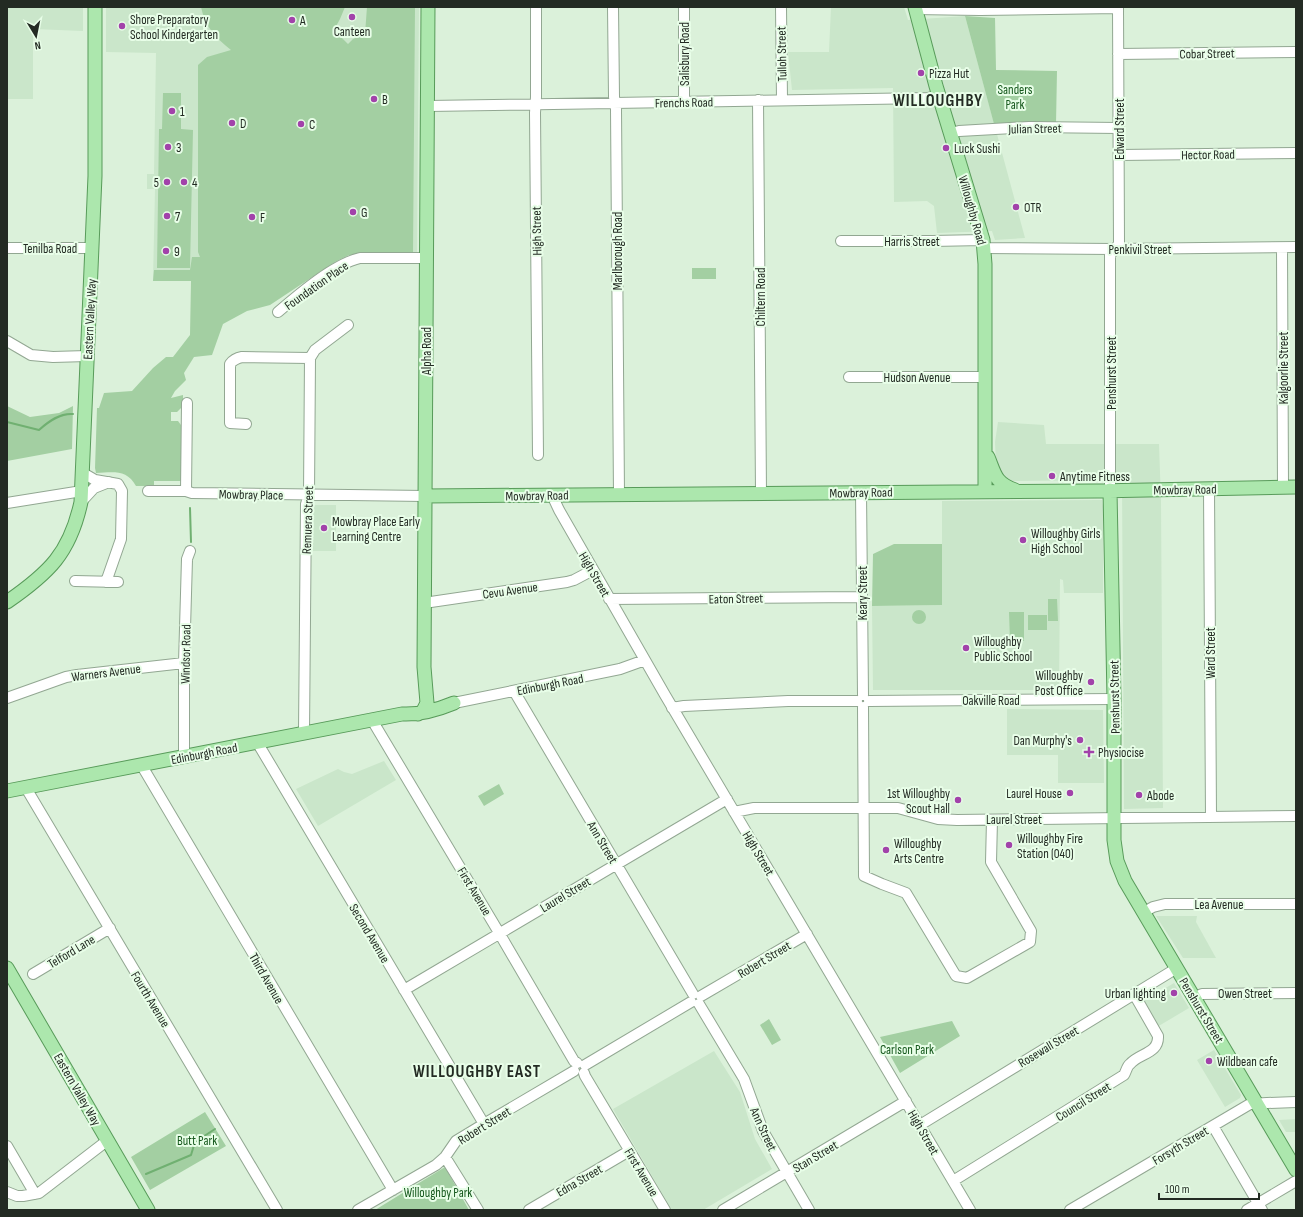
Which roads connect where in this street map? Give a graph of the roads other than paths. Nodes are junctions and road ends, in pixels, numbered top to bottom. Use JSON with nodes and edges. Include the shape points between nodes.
{"nodes":[{"id":1,"x":95,"y":7,"type":"edge"},
{"id":2,"x":428,"y":7,"type":"edge"},
{"id":3,"x":536,"y":7,"type":"edge"},
{"id":4,"x":613,"y":7,"type":"edge"},
{"id":5,"x":684,"y":7,"type":"edge"},
{"id":6,"x":781,"y":7,"type":"edge"},
{"id":7,"x":1118,"y":7,"type":"edge"},
{"id":8,"x":915,"y":8,"type":"edge"},
{"id":9,"x":1296,"y":52,"type":"edge"},
{"id":10,"x":1118,"y":54,"type":"junction"},
{"id":11,"x":940,"y":95,"type":"junction"},
{"id":12,"x":758,"y":100,"type":"junction"},
{"id":13,"x":782,"y":100,"type":"junction"},
{"id":14,"x":684,"y":102,"type":"junction"},
{"id":15,"x":615,"y":103,"type":"junction"},
{"id":16,"x":535,"y":104,"type":"junction"},
{"id":17,"x":428,"y":106,"type":"junction"},
{"id":18,"x":1119,"y":128,"type":"junction"},
{"id":19,"x":951,"y":133,"type":"junction"},
{"id":20,"x":1296,"y":153,"type":"edge"},
{"id":21,"x":1119,"y":155,"type":"junction"},
{"id":22,"x":841,"y":241,"type":"dead end"},
{"id":23,"x":984,"y":244,"type":"junction"},
{"id":24,"x":1296,"y":247,"type":"edge"},
{"id":25,"x":7,"y":248,"type":"edge"},
{"id":26,"x":92,"y":248,"type":"junction"},
{"id":27,"x":1282,"y":248,"type":"junction"},
{"id":28,"x":1114,"y":250,"type":"junction"},
{"id":29,"x":427,"y":258,"type":"junction"},
{"id":30,"x":278,"y":312,"type":"dead end"},
{"id":31,"x":348,"y":324,"type":"dead end"},
{"id":32,"x":7,"y":341,"type":"edge"},
{"id":33,"x":87,"y":356,"type":"junction"},
{"id":34,"x":310,"y":358,"type":"junction"},
{"id":35,"x":849,"y":377,"type":"dead end"},
{"id":36,"x":985,"y":377,"type":"junction"},
{"id":37,"x":187,"y":403,"type":"dead end"},
{"id":38,"x":246,"y":424,"type":"dead end"},
{"id":39,"x":985,"y":450,"type":"junction"},
{"id":40,"x":538,"y":456,"type":"dead end"},
{"id":41,"x":83,"y":473,"type":"junction"},
{"id":42,"x":108,"y":482,"type":"junction"},
{"id":43,"x":1290,"y":487,"type":"edge"},
{"id":44,"x":1209,"y":488,"type":"junction"},
{"id":45,"x":1110,"y":490,"type":"junction"},
{"id":46,"x":148,"y":491,"type":"dead end"},
{"id":47,"x":186,"y":491,"type":"junction"},
{"id":48,"x":985,"y":491,"type":"junction"},
{"id":49,"x":1019,"y":491,"type":"junction"},
{"id":50,"x":861,"y":492,"type":"junction"},
{"id":51,"x":761,"y":493,"type":"junction"},
{"id":52,"x":619,"y":494,"type":"junction"},
{"id":53,"x":309,"y":495,"type":"junction"},
{"id":54,"x":552,"y":495,"type":"junction"},
{"id":55,"x":82,"y":496,"type":"junction"},
{"id":56,"x":425,"y":496,"type":"junction"},
{"id":57,"x":7,"y":503,"type":"edge"},
{"id":58,"x":190,"y":551,"type":"dead end"},
{"id":59,"x":593,"y":570,"type":"junction"},
{"id":60,"x":76,"y":581,"type":"dead end"},
{"id":61,"x":106,"y":582,"type":"junction"},
{"id":62,"x":118,"y":582,"type":"dead end"},
{"id":63,"x":862,"y":597,"type":"junction"},
{"id":64,"x":609,"y":599,"type":"junction"},
{"id":65,"x":7,"y":602,"type":"edge"},
{"id":66,"x":424,"y":603,"type":"junction"},
{"id":67,"x":645,"y":660,"type":"junction"},
{"id":68,"x":184,"y":663,"type":"junction"},
{"id":69,"x":514,"y":691,"type":"junction"},
{"id":70,"x":7,"y":698,"type":"edge"},
{"id":71,"x":1114,"y":699,"type":"junction"},
{"id":72,"x":863,"y":701,"type":"junction"},
{"id":73,"x":448,"y":704,"type":"joint"},
{"id":74,"x":416,"y":708,"type":"junction"},
{"id":75,"x":672,"y":708,"type":"junction"},
{"id":76,"x":372,"y":720,"type":"junction"},
{"id":77,"x":304,"y":733,"type":"junction"},
{"id":78,"x":257,"y":742,"type":"junction"},
{"id":79,"x":184,"y":757,"type":"junction"},
{"id":80,"x":142,"y":766,"type":"junction"},
{"id":81,"x":26,"y":788,"type":"junction"},
{"id":82,"x":7,"y":791,"type":"edge"},
{"id":83,"x":726,"y":799,"type":"junction"},
{"id":84,"x":863,"y":808,"type":"junction"},
{"id":85,"x":734,"y":812,"type":"junction"},
{"id":86,"x":1296,"y":816,"type":"edge"},
{"id":87,"x":1212,"y":817,"type":"junction"},
{"id":88,"x":1114,"y":819,"type":"junction"},
{"id":89,"x":992,"y":820,"type":"junction"},
{"id":90,"x":616,"y":864,"type":"junction"},
{"id":91,"x":1296,"y":904,"type":"edge"},
{"id":92,"x":1144,"y":912,"type":"junction"},
{"id":93,"x":110,"y":928,"type":"junction"},
{"id":94,"x":500,"y":933,"type":"junction"},
{"id":95,"x":807,"y":934,"type":"junction"},
{"id":96,"x":7,"y":968,"type":"edge"},
{"id":97,"x":1177,"y":968,"type":"junction"},
{"id":98,"x":33,"y":974,"type":"dead end"},
{"id":99,"x":404,"y":990,"type":"junction"},
{"id":100,"x":1296,"y":993,"type":"edge"},
{"id":101,"x":1134,"y":994,"type":"junction"},
{"id":102,"x":1195,"y":997,"type":"junction"},
{"id":103,"x":696,"y":999,"type":"junction"},
{"id":104,"x":580,"y":1068,"type":"junction"},
{"id":105,"x":906,"y":1102,"type":"junction"},
{"id":106,"x":1296,"y":1102,"type":"edge"},
{"id":107,"x":1257,"y":1104,"type":"junction"},
{"id":108,"x":484,"y":1124,"type":"junction"},
{"id":109,"x":920,"y":1125,"type":"junction"},
{"id":110,"x":1213,"y":1126,"type":"junction"},
{"id":111,"x":108,"y":1140,"type":"junction"},
{"id":112,"x":7,"y":1146,"type":"edge"},
{"id":113,"x":629,"y":1151,"type":"junction"},
{"id":114,"x":445,"y":1157,"type":"junction"},
{"id":115,"x":1294,"y":1165,"type":"edge"},
{"id":116,"x":787,"y":1172,"type":"junction"},
{"id":117,"x":952,"y":1181,"type":"junction"},
{"id":118,"x":1296,"y":1181,"type":"edge"},
{"id":119,"x":393,"y":1190,"type":"junction"},
{"id":120,"x":7,"y":1192,"type":"edge"},
{"id":121,"x":34,"y":1194,"type":"junction"},
{"id":122,"x":1260,"y":1207,"type":"edge"},
{"id":123,"x":148,"y":1210,"type":"edge"},
{"id":124,"x":277,"y":1210,"type":"edge"},
{"id":125,"x":358,"y":1210,"type":"edge"},
{"id":126,"x":478,"y":1210,"type":"edge"},
{"id":127,"x":529,"y":1210,"type":"edge"},
{"id":128,"x":665,"y":1210,"type":"edge"},
{"id":129,"x":723,"y":1210,"type":"edge"},
{"id":130,"x":809,"y":1210,"type":"edge"},
{"id":131,"x":970,"y":1210,"type":"edge"},
{"id":132,"x":1070,"y":1210,"type":"edge"},
{"id":133,"x":1247,"y":1210,"type":"edge"}],
"edges":[{"from":1,"to":26,"type":"main road","name":"Eastern Valley Way","via":[[95,170]]},
{"from":2,"to":17,"type":"main road","name":"Alpha Road"},
{"from":3,"to":16,"type":"street","name":"High Street"},
{"from":4,"to":15,"type":"street","name":"Marlborough Road"},
{"from":5,"to":14,"type":"street","name":"Salisbury Road"},
{"from":6,"to":13,"type":"street","name":"Tulloh Street"},
{"from":7,"to":8,"type":"street","via":[[980,10]]},
{"from":7,"to":10,"type":"street","name":"Edward Street"},
{"from":8,"to":11,"type":"main road","name":"Willoughby Road"},
{"from":9,"to":10,"type":"street","name":"Cobar Street"},
{"from":10,"to":18,"type":"street","name":"Edward Street"},
{"from":11,"to":13,"type":"street","name":"Frenchs Road","via":[[928,98]]},
{"from":11,"to":19,"type":"main road","name":"Willoughby Road"},
{"from":12,"to":13,"type":"street","name":"Frenchs Road"},
{"from":12,"to":14,"type":"street","name":"Frenchs Road"},
{"from":12,"to":51,"type":"street","name":"Chiltern Road"},
{"from":14,"to":15,"type":"street","name":"Frenchs Road"},
{"from":15,"to":16,"type":"street","name":"Frenchs Road"},
{"from":15,"to":52,"type":"street","name":"Marlborough Road"},
{"from":16,"to":17,"type":"street","name":"Frenchs Road"},
{"from":16,"to":40,"type":"street","name":"High Street"},
{"from":17,"to":29,"type":"main road","name":"Alpha Road"},
{"from":18,"to":19,"type":"street","name":"Julian Street","via":[[1029,127]]},
{"from":18,"to":21,"type":"street","name":"Edward Street"},
{"from":19,"to":23,"type":"main road","name":"Willoughby Road"},
{"from":20,"to":21,"type":"street","name":"Hector Road"},
{"from":21,"to":28,"type":"street","name":"Edward Street","via":[[1119,244]]},
{"from":22,"to":23,"type":"street","name":"Harris Street"},
{"from":23,"to":28,"type":"street","name":"Penkivil Street"},
{"from":23,"to":36,"type":"main road","name":"Willoughby Road"},
{"from":24,"to":27,"type":"street","name":"Penkivil Street"},
{"from":25,"to":26,"type":"street","name":"Tenilba Road"},
{"from":26,"to":33,"type":"main road","name":"Eastern Valley Way"},
{"from":27,"to":28,"type":"street","name":"Penkivil Street"},
{"from":27,"to":43,"type":"street","name":"Kalgoorlie Street","via":[[1283,473]]},
{"from":28,"to":45,"type":"street","name":"Penshurst Street","via":[[1110,255]]},
{"from":29,"to":30,"type":"street","name":"Foundation Place","via":[[350,260]]},
{"from":29,"to":56,"type":"main road","name":"Alpha Road"},
{"from":31,"to":34,"type":"street"},
{"from":32,"to":33,"type":"street","via":[[31,355]]},
{"from":33,"to":41,"type":"main road","name":"Eastern Valley Way"},
{"from":34,"to":38,"type":"street","via":[[238,357],[232,361],[230,423]]},
{"from":34,"to":53,"type":"street","name":"Remuera Street"},
{"from":35,"to":36,"type":"street","name":"Hudson Avenue"},
{"from":36,"to":39,"type":"main road","name":"Willoughby Road"},
{"from":37,"to":47,"type":"street"},
{"from":39,"to":48,"type":"main road","name":"Willoughby Road"},
{"from":39,"to":49,"type":"main road","via":[[997,478]]},
{"from":41,"to":42,"type":"street","via":[[95,480]]},
{"from":41,"to":55,"type":"main road","name":"Eastern Valley Way"},
{"from":42,"to":55,"type":"street"},
{"from":42,"to":61,"type":"street","via":[[121,487],[122,517],[120,544]]},
{"from":43,"to":44,"type":"main road","name":"Mowbray Road"},
{"from":44,"to":45,"type":"main road","name":"Mowbray Road"},
{"from":44,"to":87,"type":"street","name":"Ward Street"},
{"from":45,"to":49,"type":"main road","name":"Mowbray Road"},
{"from":45,"to":71,"type":"main road","name":"Penshurst Street"},
{"from":46,"to":47,"type":"street","name":"Mowbray Place"},
{"from":47,"to":53,"type":"street","name":"Mowbray Place"},
{"from":48,"to":49,"type":"main road","name":"Mowbray Road"},
{"from":48,"to":50,"type":"main road","name":"Mowbray Road"},
{"from":50,"to":51,"type":"main road","name":"Mowbray Road"},
{"from":50,"to":63,"type":"street","name":"Keary Street"},
{"from":51,"to":52,"type":"main road","name":"Mowbray Road"},
{"from":52,"to":54,"type":"main road","name":"Mowbray Road"},
{"from":53,"to":56,"type":"street","name":"Mowbray Place"},
{"from":53,"to":77,"type":"street","name":"Remuera Street","via":[[306,504]]},
{"from":54,"to":56,"type":"main road","name":"Mowbray Road"},
{"from":54,"to":59,"type":"street","name":"High Street"},
{"from":55,"to":57,"type":"street"},
{"from":55,"to":65,"type":"main road","name":"Eastern Valley Way","via":[[75,527],[61,554],[42,576]]},
{"from":56,"to":66,"type":"main road","name":"Alpha Road"},
{"from":58,"to":68,"type":"street","name":"Windsor Road","via":[[187,559]]},
{"from":59,"to":64,"type":"street","name":"High Street"},
{"from":59,"to":66,"type":"street","name":"Cevu Avenue","via":[[567,582]]},
{"from":60,"to":61,"type":"street"},
{"from":61,"to":62,"type":"street"},
{"from":63,"to":64,"type":"street","name":"Eaton Street"},
{"from":63,"to":72,"type":"street","name":"Keary Street"},
{"from":64,"to":67,"type":"street","name":"High Street"},
{"from":66,"to":74,"type":"main road","name":"Alpha Road","via":[[424,667]]},
{"from":67,"to":69,"type":"street","name":"Edinburgh Road","via":[[620,669]]},
{"from":67,"to":75,"type":"street","name":"High Street"},
{"from":68,"to":70,"type":"street","name":"Warners Avenue","via":[[66,677]]},
{"from":68,"to":79,"type":"street","name":"Windsor Road"},
{"from":69,"to":73,"type":"street","name":"Edinburgh Road"},
{"from":69,"to":90,"type":"street","name":"Ann Street"},
{"from":71,"to":72,"type":"street","name":"Oakville Road"},
{"from":71,"to":88,"type":"main road","name":"Penshurst Street"},
{"from":72,"to":75,"type":"street","name":"Oakville Road","via":[[788,701]]},
{"from":72,"to":84,"type":"street","name":"Keary Street"},
{"from":73,"to":74,"type":"main road","via":[[432,703]]},
{"from":74,"to":76,"type":"main road","name":"Edinburgh Road"},
{"from":75,"to":83,"type":"street","name":"High Street"},
{"from":76,"to":77,"type":"main road","name":"Edinburgh Road"},
{"from":76,"to":94,"type":"street","name":"First Avenue"},
{"from":77,"to":78,"type":"main road","name":"Edinburgh Road"},
{"from":78,"to":79,"type":"main road","name":"Edinburgh Road"},
{"from":78,"to":99,"type":"street","name":"Second Avenue"},
{"from":79,"to":80,"type":"main road","name":"Edinburgh Road"},
{"from":80,"to":81,"type":"main road","name":"Edinburgh Road"},
{"from":80,"to":119,"type":"street","name":"Third Avenue"},
{"from":81,"to":82,"type":"main road","name":"Edinburgh Road"},
{"from":81,"to":93,"type":"street","name":"Fourth Avenue"},
{"from":83,"to":85,"type":"street","name":"High Street"},
{"from":83,"to":90,"type":"street","name":"Laurel Street"},
{"from":84,"to":85,"type":"street","name":"Laurel Street","via":[[754,808]]},
{"from":84,"to":89,"type":"street","name":"Laurel Street","via":[[898,808],[938,819]]},
{"from":84,"to":89,"type":"street","name":"Keary Street","via":[[864,876],[906,893],[956,976],[967,978],[1030,942],[1031,931],[991,862]]},
{"from":85,"to":95,"type":"street","name":"High Street"},
{"from":86,"to":87,"type":"street","name":"Laurel Street"},
{"from":87,"to":88,"type":"street","name":"Laurel Street"},
{"from":88,"to":89,"type":"street","name":"Laurel Street"},
{"from":88,"to":92,"type":"main road","name":"Penshurst Street","via":[[1117,861],[1125,881]]},
{"from":90,"to":94,"type":"street","name":"Laurel Street"},
{"from":90,"to":103,"type":"street","name":"Ann Street"},
{"from":91,"to":92,"type":"street","name":"Lea Avenue","via":[[1165,904]]},
{"from":92,"to":97,"type":"main road","name":"Penshurst Street"},
{"from":93,"to":98,"type":"street","name":"Telford Lane"},
{"from":93,"to":124,"type":"street","name":"Fourth Avenue"},
{"from":94,"to":99,"type":"street","name":"Laurel Street"},
{"from":94,"to":104,"type":"street","name":"First Avenue"},
{"from":95,"to":103,"type":"street","name":"Robert Street"},
{"from":95,"to":105,"type":"street","name":"High Street"},
{"from":96,"to":111,"type":"main road","name":"Eastern Valley Way"},
{"from":97,"to":101,"type":"street","name":"Rosewall Street"},
{"from":97,"to":102,"type":"main road","name":"Penshurst Street"},
{"from":99,"to":108,"type":"street","name":"Second Avenue"},
{"from":100,"to":102,"type":"street","name":"Owen Street","via":[[1202,994]]},
{"from":101,"to":109,"type":"street","name":"Rosewall Street"},
{"from":101,"to":117,"type":"street","name":"Council Street","via":[[1158,1036],[1154,1048],[1129,1064],[1124,1075]]},
{"from":102,"to":107,"type":"main road","name":"Penshurst Street"},
{"from":103,"to":104,"type":"street","name":"Robert Street"},
{"from":103,"to":116,"type":"street","name":"Ann Street","via":[[744,1079],[763,1131]]},
{"from":104,"to":108,"type":"street","name":"Robert Street"},
{"from":104,"to":113,"type":"street","name":"First Avenue"},
{"from":105,"to":109,"type":"street","name":"High Street"},
{"from":105,"to":116,"type":"street","name":"Stan Street"},
{"from":106,"to":107,"type":"street","name":"Forsyth Street"},
{"from":107,"to":110,"type":"street","name":"Forsyth Street","via":[[1250,1104]]},
{"from":107,"to":115,"type":"main road","name":"Penshurst Street"},
{"from":108,"to":114,"type":"street","name":"Robert Street","via":[[456,1141]]},
{"from":109,"to":117,"type":"street","name":"High Street"},
{"from":110,"to":122,"type":"street"},
{"from":110,"to":132,"type":"street","name":"Forsyth Street"},
{"from":111,"to":121,"type":"street","via":[[46,1188]]},
{"from":111,"to":123,"type":"main road","name":"Eastern Valley Way"},
{"from":112,"to":121,"type":"street"},
{"from":113,"to":127,"type":"street","name":"Edna Street"},
{"from":113,"to":128,"type":"street","name":"First Avenue"},
{"from":114,"to":119,"type":"street","name":"Robert Street"},
{"from":114,"to":126,"type":"street"},
{"from":116,"to":129,"type":"street","name":"Stan Street"},
{"from":116,"to":130,"type":"street","name":"Ann Street"},
{"from":117,"to":131,"type":"street","name":"High Street"},
{"from":118,"to":122,"type":"street"},
{"from":119,"to":125,"type":"street","name":"Robert Street"},
{"from":120,"to":121,"type":"street","via":[[17,1196]]},
{"from":122,"to":133,"type":"street"}]}
